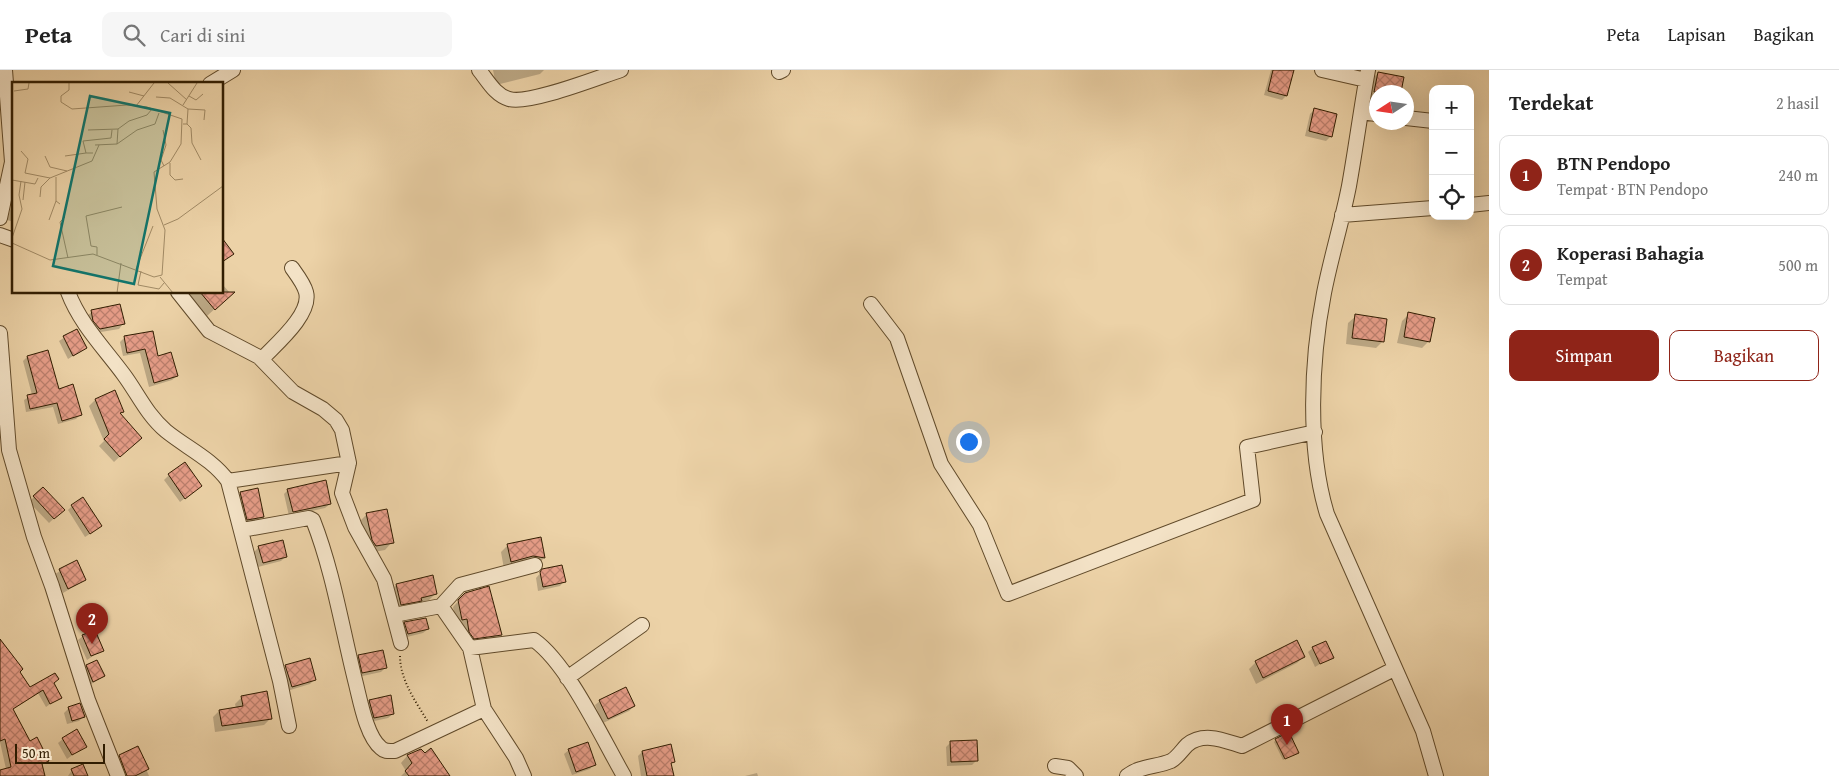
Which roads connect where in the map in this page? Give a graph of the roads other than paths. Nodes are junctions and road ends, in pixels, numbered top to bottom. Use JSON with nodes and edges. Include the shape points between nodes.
{"nodes":[{"id":1,"x":4,"y":70,"type":"edge"},
{"id":2,"x":233,"y":70,"type":"edge"},
{"id":3,"x":479,"y":70,"type":"edge"},
{"id":4,"x":621,"y":70,"type":"edge"},
{"id":5,"x":1322,"y":70,"type":"edge"},
{"id":6,"x":1367,"y":75,"type":"edge"},
{"id":7,"x":213,"y":82,"type":"edge"},
{"id":8,"x":1361,"y":112,"type":"junction"},
{"id":9,"x":1369,"y":113,"type":"edge"},
{"id":10,"x":1414,"y":119,"type":"edge"},
{"id":11,"x":1429,"y":121,"type":"edge"},
{"id":12,"x":12,"y":152,"type":"edge"},
{"id":13,"x":12,"y":166,"type":"edge"},
{"id":14,"x":1489,"y":203,"type":"edge"},
{"id":15,"x":1474,"y":204,"type":"edge"},
{"id":16,"x":1429,"y":208,"type":"edge"},
{"id":17,"x":1342,"y":215,"type":"junction"},
{"id":18,"x":0,"y":218,"type":"edge"},
{"id":19,"x":0,"y":235,"type":"edge"},
{"id":20,"x":12,"y":239,"type":"edge"},
{"id":21,"x":292,"y":268,"type":"dead end"},
{"id":22,"x":69,"y":294,"type":"edge"},
{"id":23,"x":180,"y":294,"type":"edge"},
{"id":24,"x":871,"y":304,"type":"dead end"},
{"id":25,"x":0,"y":333,"type":"edge"},
{"id":26,"x":262,"y":359,"type":"junction"},
{"id":27,"x":1,"y":377,"type":"edge"},
{"id":28,"x":1315,"y":432,"type":"junction"},
{"id":29,"x":350,"y":462,"type":"junction"},
{"id":30,"x":228,"y":481,"type":"junction"},
{"id":31,"x":242,"y":530,"type":"junction"},
{"id":32,"x":535,"y":565,"type":"dead end"},
{"id":33,"x":441,"y":606,"type":"junction"},
{"id":34,"x":394,"y":615,"type":"junction"},
{"id":35,"x":642,"y":626,"type":"dead end"},
{"id":36,"x":401,"y":643,"type":"road end"},
{"id":37,"x":470,"y":648,"type":"junction"},
{"id":38,"x":1394,"y":669,"type":"junction"},
{"id":39,"x":567,"y":678,"type":"junction"},
{"id":40,"x":484,"y":709,"type":"junction"},
{"id":41,"x":289,"y":726,"type":"dead end"},
{"id":42,"x":1055,"y":766,"type":"dead end"},
{"id":43,"x":118,"y":776,"type":"edge"},
{"id":44,"x":524,"y":776,"type":"edge"},
{"id":45,"x":624,"y":776,"type":"edge"},
{"id":46,"x":1076,"y":776,"type":"edge"},
{"id":47,"x":1127,"y":776,"type":"edge"},
{"id":48,"x":1436,"y":776,"type":"edge"}],
"edges":[{"from":1,"to":12,"type":"street"},
{"from":2,"to":7,"type":"street"},
{"from":3,"to":4,"type":"street","via":[[494,90],[510,100],[538,96]]},
{"from":5,"to":6,"type":"street"},
{"from":6,"to":8,"type":"street"},
{"from":8,"to":9,"type":"street"},
{"from":8,"to":17,"type":"street"},
{"from":10,"to":11,"type":"street"},
{"from":13,"to":18,"type":"street"},
{"from":14,"to":15,"type":"street"},
{"from":16,"to":17,"type":"street"},
{"from":17,"to":28,"type":"street","via":[[1319,324]]},
{"from":19,"to":20,"type":"street"},
{"from":21,"to":26,"type":"street","via":[[306,292],[305,309]]},
{"from":22,"to":30,"type":"street","via":[[91,332],[151,416],[217,468]]},
{"from":23,"to":26,"type":"street","via":[[209,331]]},
{"from":24,"to":28,"type":"street","via":[[897,338],[941,464],[980,525],[1008,594],[1253,500],[1247,447]]},
{"from":25,"to":27,"type":"street"},
{"from":26,"to":29,"type":"street","via":[[293,392],[336,420],[342,430]]},
{"from":27,"to":43,"type":"street","via":[[9,450],[25,509],[88,700]]},
{"from":28,"to":38,"type":"street","via":[[1319,489],[1327,514]]},
{"from":29,"to":30,"type":"street"},
{"from":29,"to":34,"type":"street","via":[[342,493],[355,527],[376,560]]},
{"from":30,"to":31,"type":"street"},
{"from":31,"to":40,"type":"street","via":[[309,518],[313,520],[362,707],[381,749],[395,751]]},
{"from":31,"to":41,"type":"street"},
{"from":32,"to":33,"type":"street","via":[[460,585]]},
{"from":33,"to":34,"type":"street"},
{"from":33,"to":37,"type":"street"},
{"from":34,"to":36,"type":"street"},
{"from":35,"to":39,"type":"street"},
{"from":37,"to":39,"type":"street","via":[[534,640]]},
{"from":37,"to":40,"type":"street"},
{"from":38,"to":47,"type":"street","via":[[1242,746],[1200,738],[1190,742],[1172,760]]},
{"from":38,"to":48,"type":"street","via":[[1423,731]]},
{"from":39,"to":45,"type":"street"},
{"from":40,"to":44,"type":"street"},
{"from":42,"to":46,"type":"street","via":[[1068,768]]}]}
